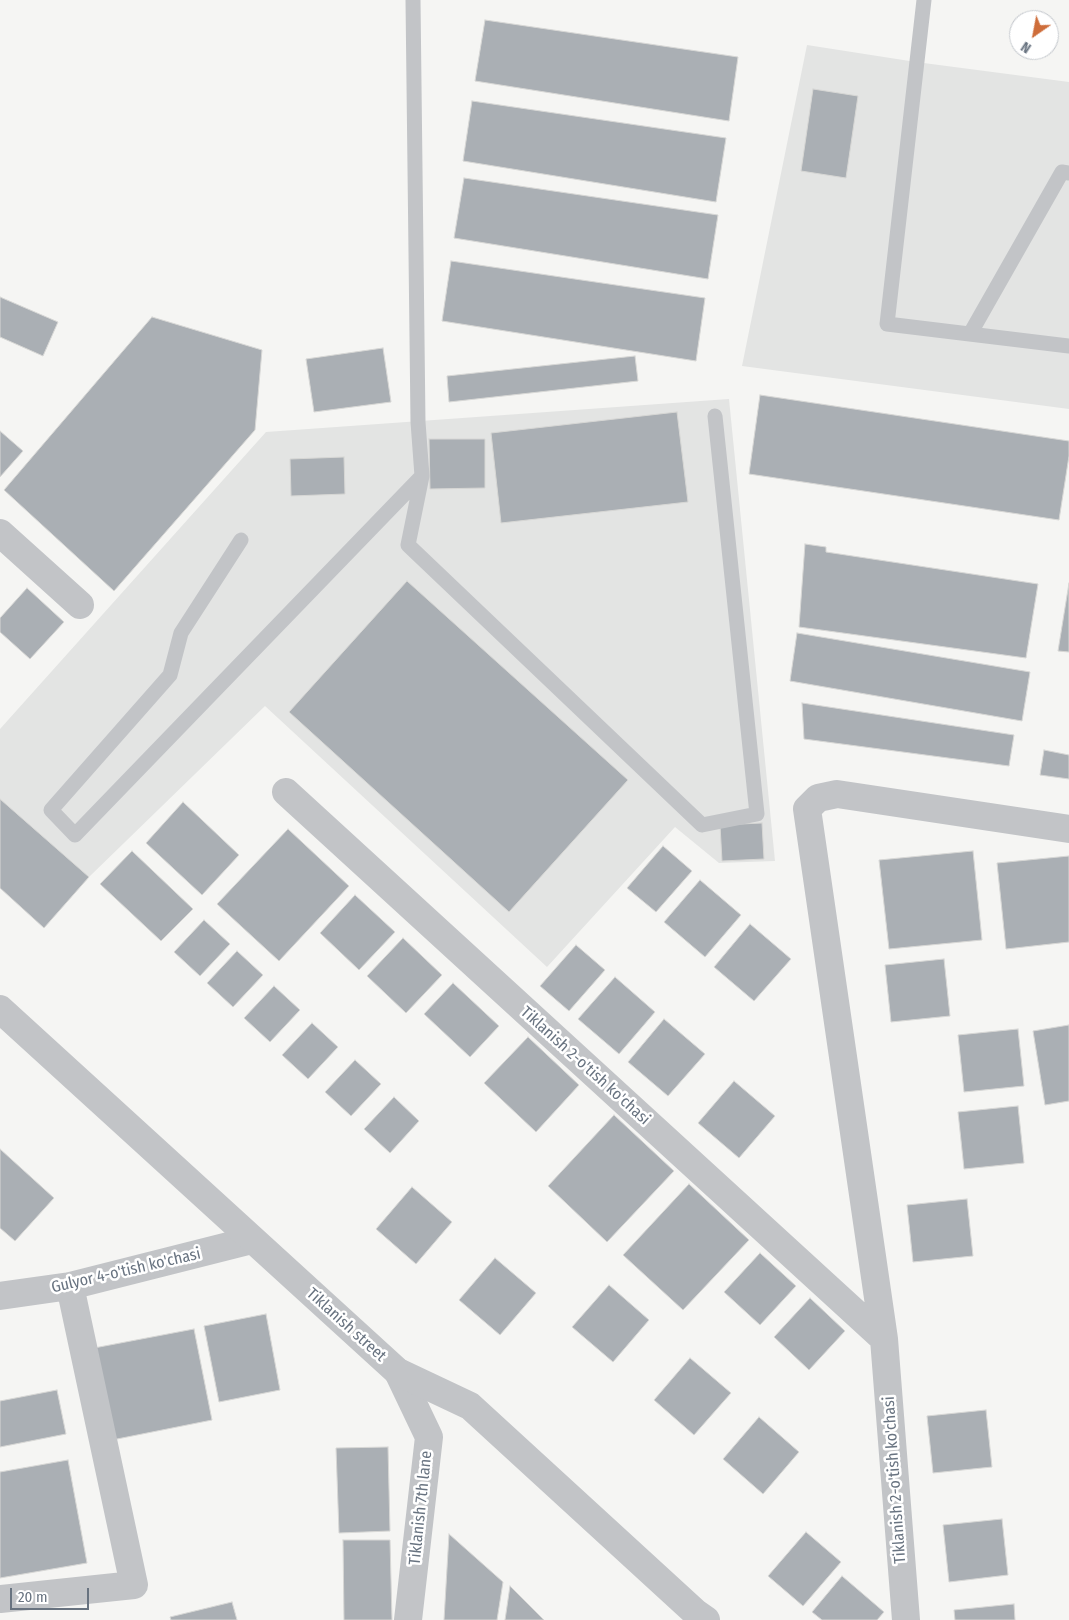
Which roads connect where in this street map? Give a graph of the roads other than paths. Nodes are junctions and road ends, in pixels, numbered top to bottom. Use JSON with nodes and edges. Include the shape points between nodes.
{"nodes":[{"id":1,"x":413,"y":0,"type":"edge"},
{"id":2,"x":924,"y":0,"type":"edge"},
{"id":3,"x":1069,"y":173,"type":"edge"},
{"id":4,"x":970,"y":334,"type":"junction"},
{"id":5,"x":1069,"y":346,"type":"edge"},
{"id":6,"x":715,"y":416,"type":"dead end"},
{"id":7,"x":422,"y":476,"type":"junction"},
{"id":8,"x":0,"y":534,"type":"edge"},
{"id":9,"x":241,"y":540,"type":"dead end"},
{"id":10,"x":80,"y":605,"type":"dead end"},
{"id":11,"x":286,"y":792,"type":"dead end"},
{"id":12,"x":1069,"y":829,"type":"edge"},
{"id":13,"x":0,"y":1009,"type":"edge"},
{"id":14,"x":252,"y":1240,"type":"junction"},
{"id":15,"x":70,"y":1286,"type":"junction"},
{"id":16,"x":0,"y":1296,"type":"edge"},
{"id":17,"x":884,"y":1339,"type":"junction"},
{"id":18,"x":398,"y":1372,"type":"junction"},
{"id":19,"x":0,"y":1599,"type":"edge"},
{"id":20,"x":408,"y":1620,"type":"edge"},
{"id":21,"x":706,"y":1620,"type":"edge"},
{"id":22,"x":906,"y":1620,"type":"edge"}],
"edges":[{"from":1,"to":7,"type":"lane","via":[[418,422]]},
{"from":2,"to":4,"type":"lane","via":[[887,324]]},
{"from":3,"to":4,"type":"lane","via":[[1062,172]]},
{"from":4,"to":5,"type":"lane"},
{"from":6,"to":7,"type":"lane","via":[[757,814],[702,825],[408,545]]},
{"from":7,"to":9,"type":"lane","via":[[75,836],[51,810],[170,675],[181,633]]},
{"from":8,"to":10,"type":"street"},
{"from":11,"to":17,"type":"street","name":"Tiklanish 2-o'tish ko'chasi"},
{"from":12,"to":17,"type":"street","name":"Tiklanish 2-o'tish ko'chasi","via":[[836,794],[818,798],[807,809]]},
{"from":13,"to":14,"type":"street","name":"Tiklanish street"},
{"from":14,"to":15,"type":"street","name":"Gulyor 4-o'tish ko'chasi"},
{"from":14,"to":18,"type":"street","name":"Tiklanish street"},
{"from":15,"to":16,"type":"street","name":"Gulyor 4-o'tish ko'chasi"},
{"from":15,"to":19,"type":"street","via":[[134,1585]]},
{"from":17,"to":22,"type":"street","name":"Tiklanish 2-o'tish ko'chasi"},
{"from":18,"to":20,"type":"street","name":"Tiklanish 7th lane","via":[[428,1437]]},
{"from":18,"to":21,"type":"street","name":"Tiklanish street","via":[[470,1406]]}]}
